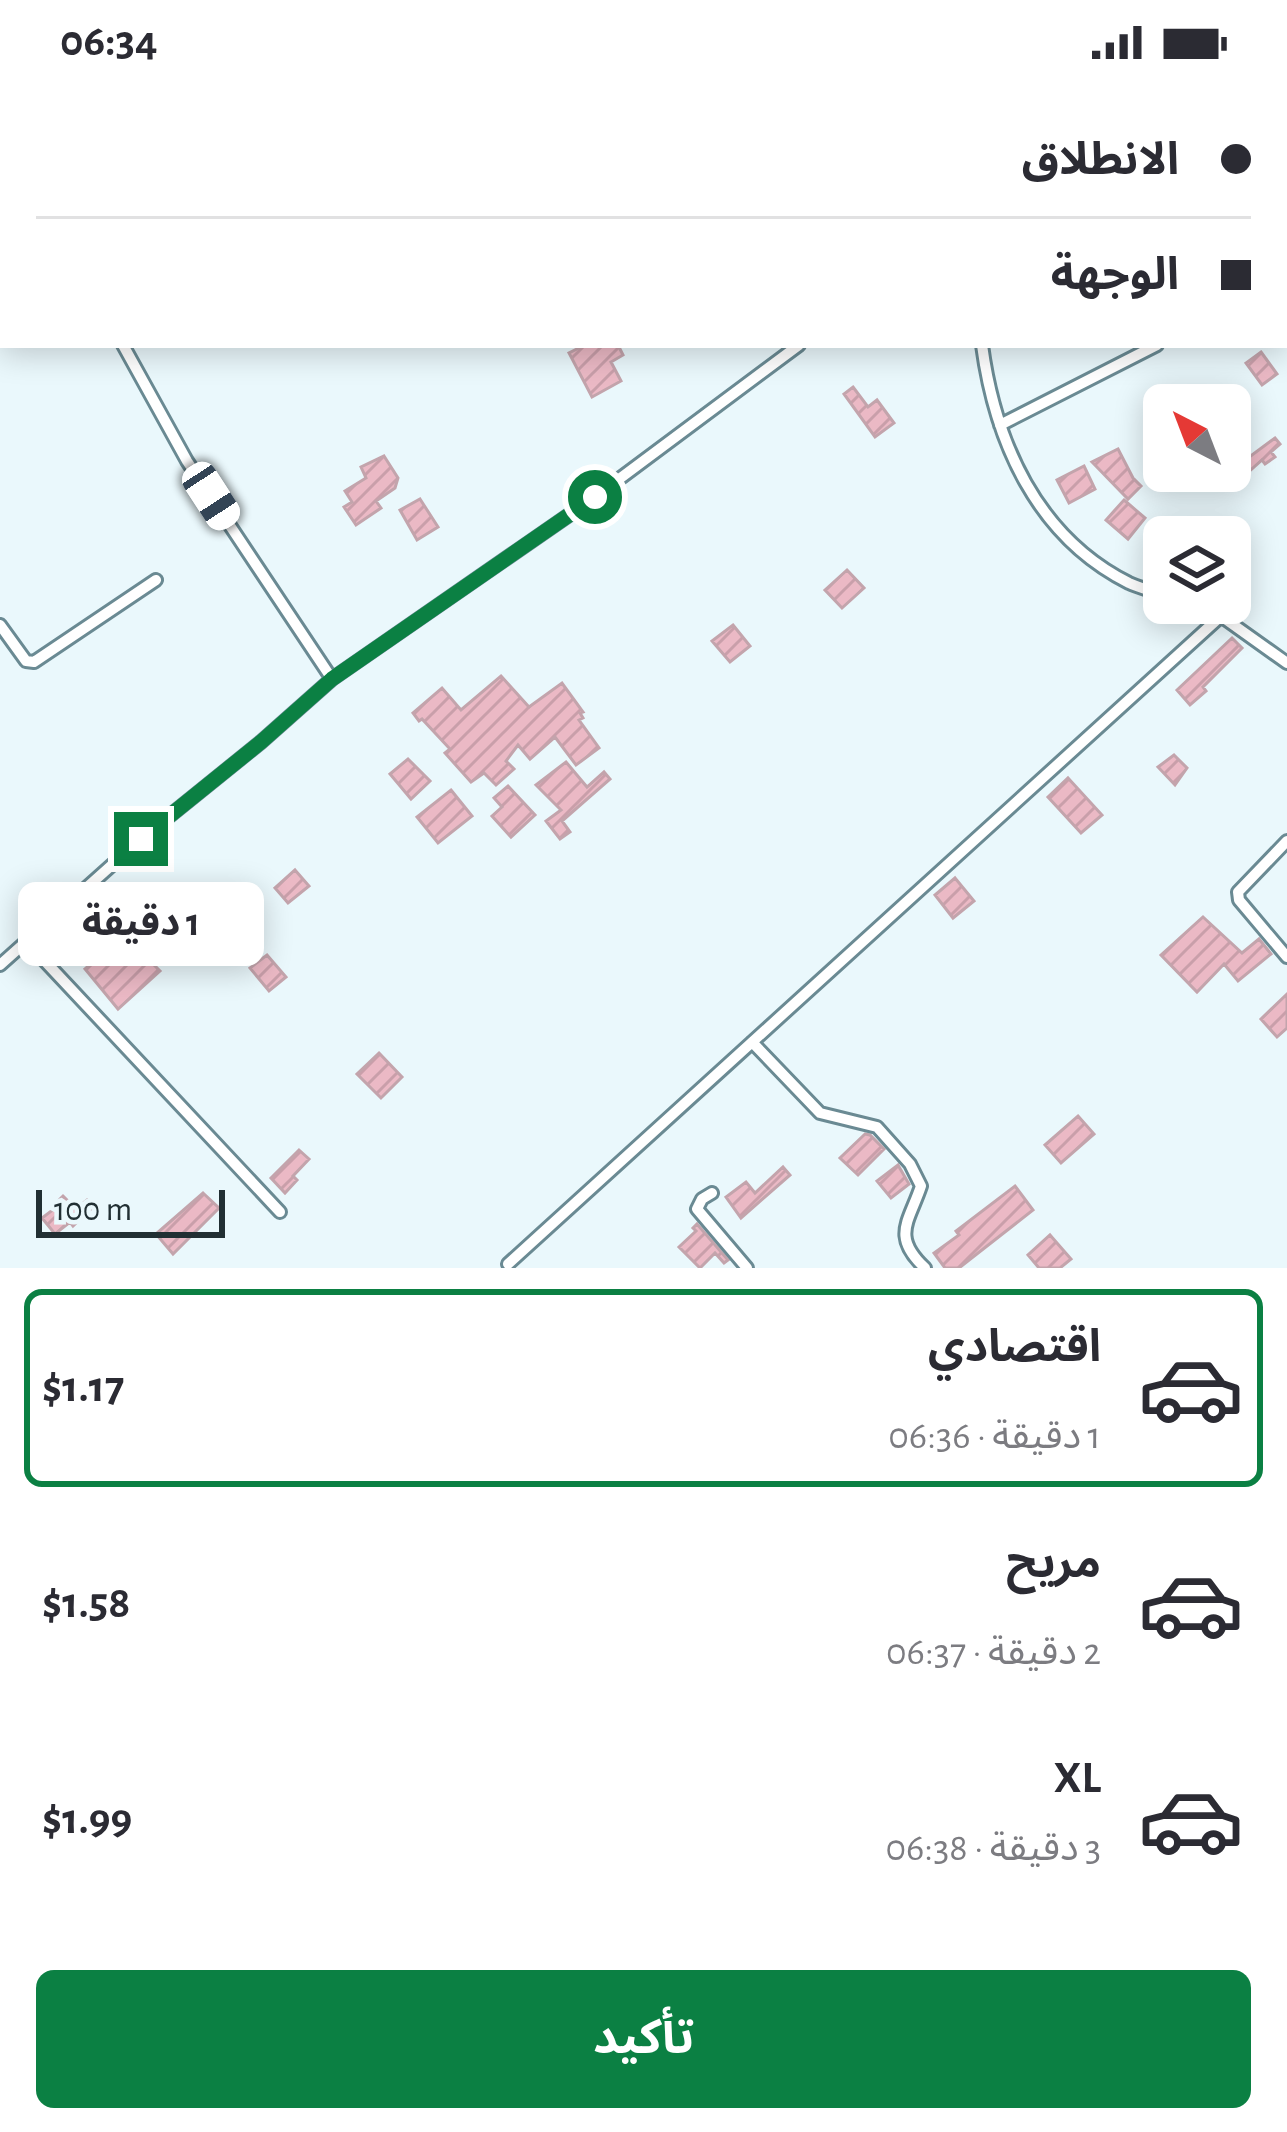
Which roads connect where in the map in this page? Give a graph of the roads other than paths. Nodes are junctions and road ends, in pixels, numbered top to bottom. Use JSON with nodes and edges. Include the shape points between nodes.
{"nodes":[{"id":1,"x":125,"y":348,"type":"edge"},
{"id":2,"x":795,"y":348,"type":"edge"},
{"id":3,"x":982,"y":348,"type":"edge"},
{"id":4,"x":1150,"y":348,"type":"edge"},
{"id":5,"x":1000,"y":425,"type":"junction"},
{"id":6,"x":156,"y":580,"type":"dead end"},
{"id":7,"x":1143,"y":588,"type":"edge"},
{"id":8,"x":1212,"y":624,"type":"edge"},
{"id":9,"x":1232,"y":624,"type":"edge"},
{"id":10,"x":0,"y":625,"type":"edge"},
{"id":11,"x":1287,"y":663,"type":"edge"},
{"id":12,"x":332,"y":679,"type":"junction"},
{"id":13,"x":1287,"y":841,"type":"edge"},
{"id":14,"x":27,"y":942,"type":"junction"},
{"id":15,"x":1287,"y":956,"type":"edge"},
{"id":16,"x":0,"y":965,"type":"edge"},
{"id":17,"x":752,"y":1042,"type":"junction"},
{"id":18,"x":712,"y":1192,"type":"dead end"},
{"id":19,"x":280,"y":1212,"type":"dead end"},
{"id":20,"x":508,"y":1264,"type":"dead end"},
{"id":21,"x":747,"y":1268,"type":"edge"},
{"id":22,"x":925,"y":1268,"type":"edge"}],
"edges":[{"from":1,"to":12,"type":"street","via":[[188,461]]},
{"from":2,"to":12,"type":"street"},
{"from":3,"to":5,"type":"street"},
{"from":4,"to":5,"type":"street"},
{"from":5,"to":7,"type":"street","via":[[1034,500],[1057,528]]},
{"from":6,"to":10,"type":"street","via":[[34,662]]},
{"from":8,"to":17,"type":"street"},
{"from":9,"to":11,"type":"street"},
{"from":12,"to":14,"type":"street"},
{"from":13,"to":15,"type":"street","via":[[1238,892]]},
{"from":14,"to":16,"type":"street"},
{"from":14,"to":19,"type":"street"},
{"from":17,"to":20,"type":"street"},
{"from":17,"to":22,"type":"street","via":[[820,1112],[877,1127],[910,1164],[921,1186],[904,1228]]},
{"from":18,"to":21,"type":"street","via":[[697,1209]]}]}
